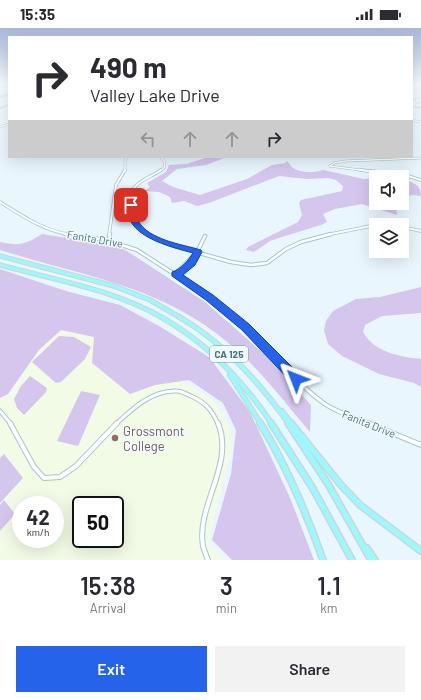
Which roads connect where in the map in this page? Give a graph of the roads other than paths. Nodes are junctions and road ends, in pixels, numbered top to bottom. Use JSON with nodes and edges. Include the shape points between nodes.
{"nodes":[{"id":1,"x":126,"y":158,"type":"edge"},
{"id":2,"x":162,"y":158,"type":"edge"},
{"id":3,"x":421,"y":158,"type":"edge"},
{"id":4,"x":421,"y":180,"type":"edge"},
{"id":5,"x":0,"y":202,"type":"edge"},
{"id":6,"x":369,"y":227,"type":"edge"},
{"id":7,"x":409,"y":228,"type":"edge"},
{"id":8,"x":421,"y":231,"type":"edge"},
{"id":9,"x":205,"y":236,"type":"dead end"},
{"id":10,"x":110,"y":240,"type":"junction"},
{"id":11,"x":198,"y":252,"type":"junction"},
{"id":12,"x":0,"y":256,"type":"edge"},
{"id":13,"x":0,"y":265,"type":"edge"},
{"id":14,"x":175,"y":274,"type":"junction"},
{"id":15,"x":228,"y":370,"type":"junction"},
{"id":16,"x":268,"y":395,"type":"junction"},
{"id":17,"x":0,"y":411,"type":"edge"},
{"id":18,"x":421,"y":445,"type":"edge"},
{"id":19,"x":351,"y":525,"type":"junction"},
{"id":20,"x":421,"y":551,"type":"edge"},
{"id":21,"x":208,"y":560,"type":"edge"},
{"id":22,"x":323,"y":560,"type":"edge"},
{"id":23,"x":352,"y":560,"type":"edge"},
{"id":24,"x":371,"y":560,"type":"edge"},
{"id":25,"x":375,"y":560,"type":"edge"}],
"edges":[{"from":1,"to":10,"type":"street","via":[[125,172],[116,185]]},
{"from":2,"to":11,"type":"street","via":[[165,162],[164,168],[139,183],[132,191],[133,219],[140,229],[152,237]]},
{"from":3,"to":4,"type":"street","via":[[346,161],[330,166],[402,174]]},
{"from":5,"to":10,"type":"street","name":"Fanita Drive","via":[[45,229]]},
{"from":6,"to":11,"type":"street","via":[[342,231],[295,244],[273,260],[260,265],[242,264]]},
{"from":7,"to":8,"type":"street"},
{"from":9,"to":11,"type":"street"},
{"from":10,"to":14,"type":"street","name":"Fanita Drive","via":[[128,245]]},
{"from":11,"to":14,"type":"street"},
{"from":12,"to":16,"type":"highway","number":"CA 125","via":[[111,285],[168,309],[209,337]]},
{"from":13,"to":15,"type":"highway","number":"CA 125","via":[[90,288],[144,307],[200,343]]},
{"from":14,"to":18,"type":"street","name":"Fanita Drive","via":[[246,327],[290,374],[326,405]]},
{"from":15,"to":22,"type":"highway","via":[[279,453]]},
{"from":15,"to":23,"type":"highway","number":"CA 125","via":[[280,434]]},
{"from":16,"to":19,"type":"highway","number":"CA 125","via":[[292,427]]},
{"from":16,"to":20,"type":"highway","via":[[291,420],[341,485],[374,516]]},
{"from":17,"to":21,"type":"street","via":[[21,439],[39,474],[44,478],[55,479],[71,470],[146,397],[173,390],[191,394],[202,401],[213,414],[221,432],[223,446],[222,464],[203,529],[202,541]]},
{"from":19,"to":24,"type":"highway","number":"CA 125"},
{"from":19,"to":25,"type":"highway"}]}
